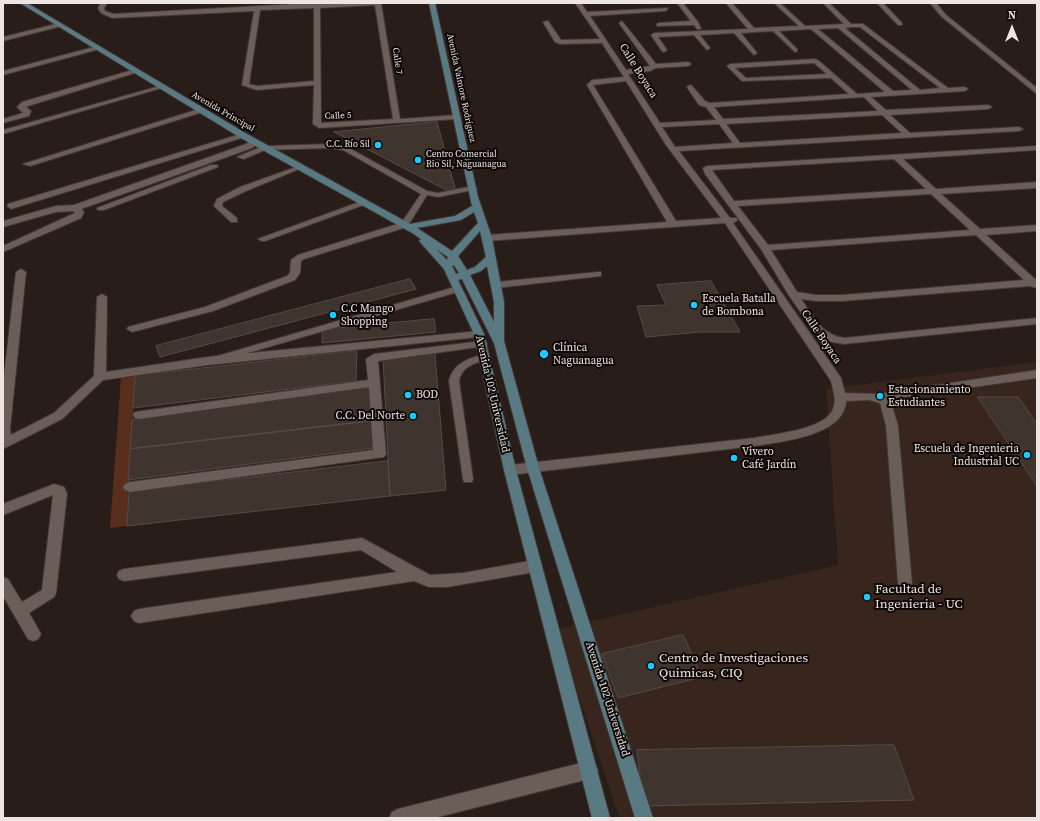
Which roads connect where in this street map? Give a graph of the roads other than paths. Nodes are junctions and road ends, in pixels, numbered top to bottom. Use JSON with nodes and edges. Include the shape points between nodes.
{"nodes":[{"id":1,"x":22,"y":3,"type":"edge"},
{"id":2,"x":104,"y":3,"type":"edge"},
{"id":3,"x":111,"y":3,"type":"edge"},
{"id":4,"x":174,"y":3,"type":"edge"},
{"id":5,"x":377,"y":3,"type":"edge"},
{"id":6,"x":432,"y":3,"type":"edge"},
{"id":7,"x":578,"y":3,"type":"edge"},
{"id":8,"x":680,"y":3,"type":"edge"},
{"id":9,"x":728,"y":3,"type":"edge"},
{"id":10,"x":777,"y":3,"type":"edge"},
{"id":11,"x":826,"y":3,"type":"edge"},
{"id":12,"x":880,"y":3,"type":"edge"},
{"id":13,"x":933,"y":3,"type":"edge"},
{"id":14,"x":319,"y":4,"type":"edge"},
{"id":15,"x":293,"y":5,"type":"edge"},
{"id":16,"x":232,"y":7,"type":"edge"},
{"id":17,"x":257,"y":9,"type":"junction"},
{"id":18,"x":666,"y":9,"type":"dead end"},
{"id":19,"x":170,"y":12,"type":"junction"},
{"id":20,"x":586,"y":14,"type":"junction"},
{"id":21,"x":546,"y":22,"type":"dead end"},
{"id":22,"x":696,"y":23,"type":"junction"},
{"id":23,"x":622,"y":24,"type":"dead end"},
{"id":24,"x":900,"y":24,"type":"dead end"},
{"id":25,"x":60,"y":25,"type":"junction"},
{"id":26,"x":659,"y":25,"type":"dead end"},
{"id":27,"x":839,"y":26,"type":"junction"},
{"id":28,"x":850,"y":26,"type":"junction"},
{"id":29,"x":812,"y":27,"type":"junction"},
{"id":30,"x":804,"y":28,"type":"junction"},
{"id":31,"x":774,"y":29,"type":"junction"},
{"id":32,"x":752,"y":30,"type":"junction"},
{"id":33,"x":736,"y":31,"type":"junction"},
{"id":34,"x":699,"y":32,"type":"junction"},
{"id":35,"x":3,"y":39,"type":"edge"},
{"id":36,"x":605,"y":42,"type":"junction"},
{"id":37,"x":98,"y":48,"type":"junction"},
{"id":38,"x":707,"y":48,"type":"dead end"},
{"id":39,"x":664,"y":50,"type":"dead end"},
{"id":40,"x":795,"y":50,"type":"dead end"},
{"id":41,"x":754,"y":53,"type":"dead end"},
{"id":42,"x":688,"y":64,"type":"dead end"},
{"id":43,"x":654,"y":66,"type":"junction"},
{"id":44,"x":136,"y":71,"type":"junction"},
{"id":45,"x":3,"y":73,"type":"edge"},
{"id":46,"x":626,"y":75,"type":"junction"},
{"id":47,"x":832,"y":76,"type":"junction"},
{"id":48,"x":317,"y":83,"type":"junction"},
{"id":49,"x":162,"y":87,"type":"junction"},
{"id":50,"x":690,"y":87,"type":"dead end"},
{"id":51,"x":965,"y":89,"type":"dead end"},
{"id":52,"x":946,"y":90,"type":"junction"},
{"id":53,"x":918,"y":92,"type":"junction"},
{"id":54,"x":1037,"y":92,"type":"edge"},
{"id":55,"x":891,"y":93,"type":"junction"},
{"id":56,"x":864,"y":94,"type":"junction"},
{"id":57,"x":854,"y":95,"type":"junction"},
{"id":58,"x":709,"y":104,"type":"junction"},
{"id":59,"x":988,"y":107,"type":"dead end"},
{"id":60,"x":202,"y":111,"type":"junction"},
{"id":61,"x":884,"y":113,"type":"junction"},
{"id":62,"x":457,"y":117,"type":"junction"},
{"id":63,"x":3,"y":121,"type":"edge"},
{"id":64,"x":397,"y":121,"type":"junction"},
{"id":65,"x":720,"y":122,"type":"junction"},
{"id":66,"x":658,"y":125,"type":"junction"},
{"id":67,"x":1019,"y":128,"type":"dead end"},
{"id":68,"x":3,"y":132,"type":"edge"},
{"id":69,"x":908,"y":135,"type":"junction"},
{"id":70,"x":244,"y":136,"type":"junction"},
{"id":71,"x":255,"y":142,"type":"junction"},
{"id":72,"x":738,"y":145,"type":"junction"},
{"id":73,"x":266,"y":148,"type":"junction"},
{"id":74,"x":1037,"y":148,"type":"edge"},
{"id":75,"x":674,"y":149,"type":"junction"},
{"id":76,"x":895,"y":156,"type":"junction"},
{"id":77,"x":27,"y":164,"type":"dead end"},
{"id":78,"x":300,"y":167,"type":"junction"},
{"id":79,"x":1037,"y":185,"type":"edge"},
{"id":80,"x":472,"y":188,"type":"junction"},
{"id":81,"x":933,"y":191,"type":"junction"},
{"id":82,"x":425,"y":193,"type":"junction"},
{"id":83,"x":365,"y":203,"type":"junction"},
{"id":84,"x":733,"y":204,"type":"junction"},
{"id":85,"x":11,"y":206,"type":"dead end"},
{"id":86,"x":477,"y":207,"type":"junction"},
{"id":87,"x":75,"y":208,"type":"junction"},
{"id":88,"x":101,"y":208,"type":"dead end"},
{"id":89,"x":743,"y":219,"type":"junction"},
{"id":90,"x":234,"y":220,"type":"dead end"},
{"id":91,"x":727,"y":220,"type":"junction"},
{"id":92,"x":672,"y":223,"type":"junction"},
{"id":93,"x":3,"y":224,"type":"edge"},
{"id":94,"x":481,"y":225,"type":"junction"},
{"id":95,"x":410,"y":228,"type":"junction"},
{"id":96,"x":1037,"y":228,"type":"edge"},
{"id":97,"x":978,"y":232,"type":"junction"},
{"id":98,"x":487,"y":238,"type":"junction"},
{"id":99,"x":262,"y":240,"type":"dead end"},
{"id":100,"x":765,"y":248,"type":"junction"},
{"id":101,"x":3,"y":249,"type":"edge"},
{"id":102,"x":490,"y":258,"type":"junction"},
{"id":103,"x":21,"y":272,"type":"dead end"},
{"id":104,"x":455,"y":273,"type":"junction"},
{"id":105,"x":598,"y":274,"type":"dead end"},
{"id":106,"x":1035,"y":284,"type":"edge"},
{"id":107,"x":496,"y":285,"type":"junction"},
{"id":108,"x":793,"y":294,"type":"junction"},
{"id":109,"x":102,"y":297,"type":"dead end"},
{"id":110,"x":1037,"y":321,"type":"edge"},
{"id":111,"x":132,"y":329,"type":"dead end"},
{"id":112,"x":480,"y":339,"type":"junction"},
{"id":113,"x":499,"y":343,"type":"junction"},
{"id":114,"x":485,"y":357,"type":"junction"},
{"id":115,"x":208,"y":361,"type":"junction"},
{"id":116,"x":1037,"y":374,"type":"edge"},
{"id":117,"x":100,"y":377,"type":"junction"},
{"id":118,"x":373,"y":383,"type":"junction"},
{"id":119,"x":879,"y":397,"type":"junction"},
{"id":120,"x":841,"y":398,"type":"junction"},
{"id":121,"x":139,"y":415,"type":"dead end"},
{"id":122,"x":5,"y":444,"type":"edge"},
{"id":123,"x":533,"y":468,"type":"junction"},
{"id":124,"x":510,"y":470,"type":"junction"},
{"id":125,"x":468,"y":479,"type":"dead end"},
{"id":126,"x":130,"y":487,"type":"dead end"},
{"id":127,"x":3,"y":510,"type":"edge"},
{"id":128,"x":536,"y":566,"type":"junction"},
{"id":129,"x":124,"y":575,"type":"dead end"},
{"id":130,"x":415,"y":575,"type":"junction"},
{"id":131,"x":3,"y":583,"type":"edge"},
{"id":132,"x":905,"y":583,"type":"dead end"},
{"id":133,"x":19,"y":610,"type":"junction"},
{"id":134,"x":139,"y":616,"type":"dead end"},
{"id":135,"x":33,"y":634,"type":"dead end"},
{"id":136,"x":589,"y":770,"type":"junction"},
{"id":137,"x":398,"y":818,"type":"edge"},
{"id":138,"x":600,"y":818,"type":"edge"},
{"id":139,"x":644,"y":818,"type":"edge"}],
"edges":[{"from":1,"to":25,"type":"main road","name":"Avenida Principal"},
{"from":2,"to":19,"type":"street","via":[[101,8],[103,12],[112,16]]},
{"from":3,"to":19,"type":"street","via":[[108,8],[118,13]]},
{"from":4,"to":19,"type":"street"},
{"from":5,"to":14,"type":"street"},
{"from":5,"to":64,"type":"street","name":"Calle 7"},
{"from":6,"to":62,"type":"main road","name":"Avenida Valmore Rodríguez"},
{"from":7,"to":20,"type":"street","name":"Calle Boyaca"},
{"from":8,"to":22,"type":"street"},
{"from":9,"to":32,"type":"street"},
{"from":10,"to":30,"type":"street"},
{"from":11,"to":28,"type":"street"},
{"from":12,"to":24,"type":"street"},
{"from":13,"to":54,"type":"street","via":[[944,16]]},
{"from":14,"to":15,"type":"street"},
{"from":14,"to":48,"type":"street","name":"Calle 5"},
{"from":15,"to":16,"type":"street"},
{"from":15,"to":17,"type":"street"},
{"from":16,"to":17,"type":"street"},
{"from":16,"to":19,"type":"street"},
{"from":17,"to":48,"type":"street","via":[[245,85],[256,88]]},
{"from":18,"to":20,"type":"street"},
{"from":20,"to":36,"type":"street","name":"Calle Boyaca"},
{"from":21,"to":36,"type":"street","via":[[560,42]]},
{"from":22,"to":26,"type":"street"},
{"from":22,"to":34,"type":"street"},
{"from":23,"to":43,"type":"street"},
{"from":25,"to":35,"type":"street"},
{"from":25,"to":37,"type":"main road","name":"Avenida Principal"},
{"from":27,"to":28,"type":"street"},
{"from":27,"to":29,"type":"street"},
{"from":27,"to":53,"type":"street"},
{"from":28,"to":52,"type":"street","via":[[864,27]]},
{"from":29,"to":30,"type":"street"},
{"from":29,"to":55,"type":"street"},
{"from":30,"to":31,"type":"street"},
{"from":31,"to":32,"type":"street"},
{"from":31,"to":40,"type":"street"},
{"from":32,"to":33,"type":"street"},
{"from":33,"to":34,"type":"street"},
{"from":33,"to":41,"type":"street"},
{"from":34,"to":38,"type":"street"},
{"from":34,"to":39,"type":"street","via":[[654,35]]},
{"from":36,"to":46,"type":"street","name":"Calle Boyaca"},
{"from":37,"to":44,"type":"main road","name":"Avenida Principal"},
{"from":37,"to":45,"type":"street"},
{"from":42,"to":43,"type":"street"},
{"from":43,"to":46,"type":"street"},
{"from":44,"to":49,"type":"main road","name":"Avenida Principal"},
{"from":44,"to":63,"type":"street","via":[[24,104],[21,107],[26,114]]},
{"from":46,"to":66,"type":"street","name":"Calle Boyaca"},
{"from":46,"to":92,"type":"street","via":[[592,82],[590,85]]},
{"from":47,"to":47,"type":"street","via":[[815,61],[730,66],[746,83]]},
{"from":47,"to":57,"type":"street"},
{"from":48,"to":64,"type":"street","name":"Calle 5","via":[[317,124],[322,126]]},
{"from":49,"to":60,"type":"main road","name":"Avenida Principal"},
{"from":49,"to":68,"type":"street"},
{"from":50,"to":58,"type":"street","via":[[702,103]]},
{"from":51,"to":52,"type":"street"},
{"from":52,"to":53,"type":"street"},
{"from":53,"to":55,"type":"street"},
{"from":55,"to":56,"type":"street"},
{"from":56,"to":57,"type":"street"},
{"from":56,"to":61,"type":"street"},
{"from":57,"to":58,"type":"street","via":[[759,98]]},
{"from":58,"to":65,"type":"street"},
{"from":59,"to":61,"type":"street"},
{"from":60,"to":70,"type":"main road","name":"Avenida Principal"},
{"from":60,"to":77,"type":"street"},
{"from":61,"to":65,"type":"street"},
{"from":61,"to":69,"type":"street"},
{"from":62,"to":64,"type":"street","name":"Calle 5"},
{"from":62,"to":80,"type":"main road","name":"Avenida Valmore Rodríguez"},
{"from":65,"to":66,"type":"street"},
{"from":65,"to":72,"type":"street"},
{"from":66,"to":75,"type":"street","name":"Calle Boyaca"},
{"from":67,"to":69,"type":"street"},
{"from":69,"to":72,"type":"street"},
{"from":70,"to":71,"type":"main road","name":"Avenida Principal"},
{"from":70,"to":85,"type":"street"},
{"from":71,"to":73,"type":"main road","name":"Avenida Principal"},
{"from":71,"to":87,"type":"street"},
{"from":72,"to":75,"type":"street"},
{"from":73,"to":78,"type":"main road","name":"Avenida Principal"},
{"from":73,"to":82,"type":"lane","via":[[345,148]]},
{"from":73,"to":88,"type":"street"},
{"from":74,"to":76,"type":"street"},
{"from":75,"to":91,"type":"street","name":"Calle Boyaca"},
{"from":76,"to":81,"type":"street"},
{"from":76,"to":84,"type":"street","via":[[707,168]]},
{"from":78,"to":83,"type":"main road","name":"Avenida Principal"},
{"from":78,"to":90,"type":"lane","via":[[243,189],[220,201],[218,206]]},
{"from":79,"to":81,"type":"street"},
{"from":80,"to":82,"type":"lane","via":[[438,195]]},
{"from":80,"to":86,"type":"main road","name":"Avenida Valmore Rodríguez"},
{"from":81,"to":84,"type":"street"},
{"from":81,"to":97,"type":"street"},
{"from":82,"to":95,"type":"lane"},
{"from":83,"to":95,"type":"main road","name":"Avenida Principal"},
{"from":83,"to":99,"type":"lane"},
{"from":84,"to":89,"type":"street"},
{"from":86,"to":94,"type":"main road","name":"Avenida Valmore Rodríguez"},
{"from":86,"to":95,"type":"main road","via":[[458,218]]},
{"from":87,"to":93,"type":"street","via":[[56,209]]},
{"from":87,"to":101,"type":"street","via":[[80,212],[78,216]]},
{"from":89,"to":91,"type":"street"},
{"from":89,"to":100,"type":"street"},
{"from":91,"to":92,"type":"street"},
{"from":91,"to":120,"type":"street","name":"Calle Boyaca","via":[[837,381]]},
{"from":92,"to":98,"type":"street"},
{"from":94,"to":98,"type":"main road","name":"Avenida Valmore Rodríguez"},
{"from":94,"to":104,"type":"main road"},
{"from":95,"to":104,"type":"main road","name":"Avenida 102 Universidad"},
{"from":95,"to":111,"type":"street","via":[[302,257],[296,260],[291,278],[208,309]]},
{"from":96,"to":97,"type":"street"},
{"from":97,"to":100,"type":"street"},
{"from":97,"to":106,"type":"street"},
{"from":98,"to":102,"type":"main road","name":"Avenida Valmore Rodríguez"},
{"from":100,"to":108,"type":"street"},
{"from":102,"to":104,"type":"main road","via":[[478,269]]},
{"from":102,"to":107,"type":"main road","name":"Avenida Valmore Rodríguez"},
{"from":103,"to":122,"type":"street","via":[[4,429]]},
{"from":104,"to":112,"type":"main road","name":"Avenida 102 Universidad"},
{"from":104,"to":113,"type":"main road","name":"Avenida 102 Universidad"},
{"from":104,"to":115,"type":"lane"},
{"from":105,"to":107,"type":"lane"},
{"from":106,"to":108,"type":"street","via":[[842,298],[816,298]]},
{"from":107,"to":113,"type":"main road","name":"Avenida Valmore Rodríguez","via":[[499,302]]},
{"from":108,"to":110,"type":"street","via":[[822,334],[839,341]]},
{"from":109,"to":117,"type":"street"},
{"from":112,"to":114,"type":"main road","name":"Avenida 102 Universidad"},
{"from":112,"to":115,"type":"street"},
{"from":112,"to":118,"type":"street","via":[[375,357],[372,359]]},
{"from":113,"to":123,"type":"main road","name":"Avenida 102 Universidad"},
{"from":114,"to":124,"type":"main road","name":"Avenida 102 Universidad"},
{"from":114,"to":125,"type":"lane","via":[[458,368],[454,381]]},
{"from":115,"to":117,"type":"street"},
{"from":116,"to":119,"type":"street"},
{"from":117,"to":122,"type":"street","via":[[58,416]]},
{"from":118,"to":121,"type":"street"},
{"from":118,"to":126,"type":"street","via":[[380,454]]},
{"from":119,"to":120,"type":"street"},
{"from":119,"to":132,"type":"street","via":[[885,401],[892,426]]},
{"from":120,"to":123,"type":"street","via":[[838,411],[826,423],[787,436]]},
{"from":123,"to":124,"type":"street"},
{"from":123,"to":139,"type":"main road","name":"Avenida 102 Universidad"},
{"from":124,"to":128,"type":"main road","name":"Avenida 102 Universidad"},
{"from":127,"to":133,"type":"street","via":[[54,489],[60,494],[49,593]]},
{"from":128,"to":130,"type":"street","via":[[431,582]]},
{"from":128,"to":136,"type":"main road","name":"Avenida 102 Universidad"},
{"from":129,"to":130,"type":"street","via":[[362,544]]},
{"from":130,"to":134,"type":"street"},
{"from":131,"to":133,"type":"street"},
{"from":133,"to":135,"type":"street"},
{"from":136,"to":137,"type":"street"},
{"from":136,"to":138,"type":"main road","name":"Avenida 102 Universidad"}]}
